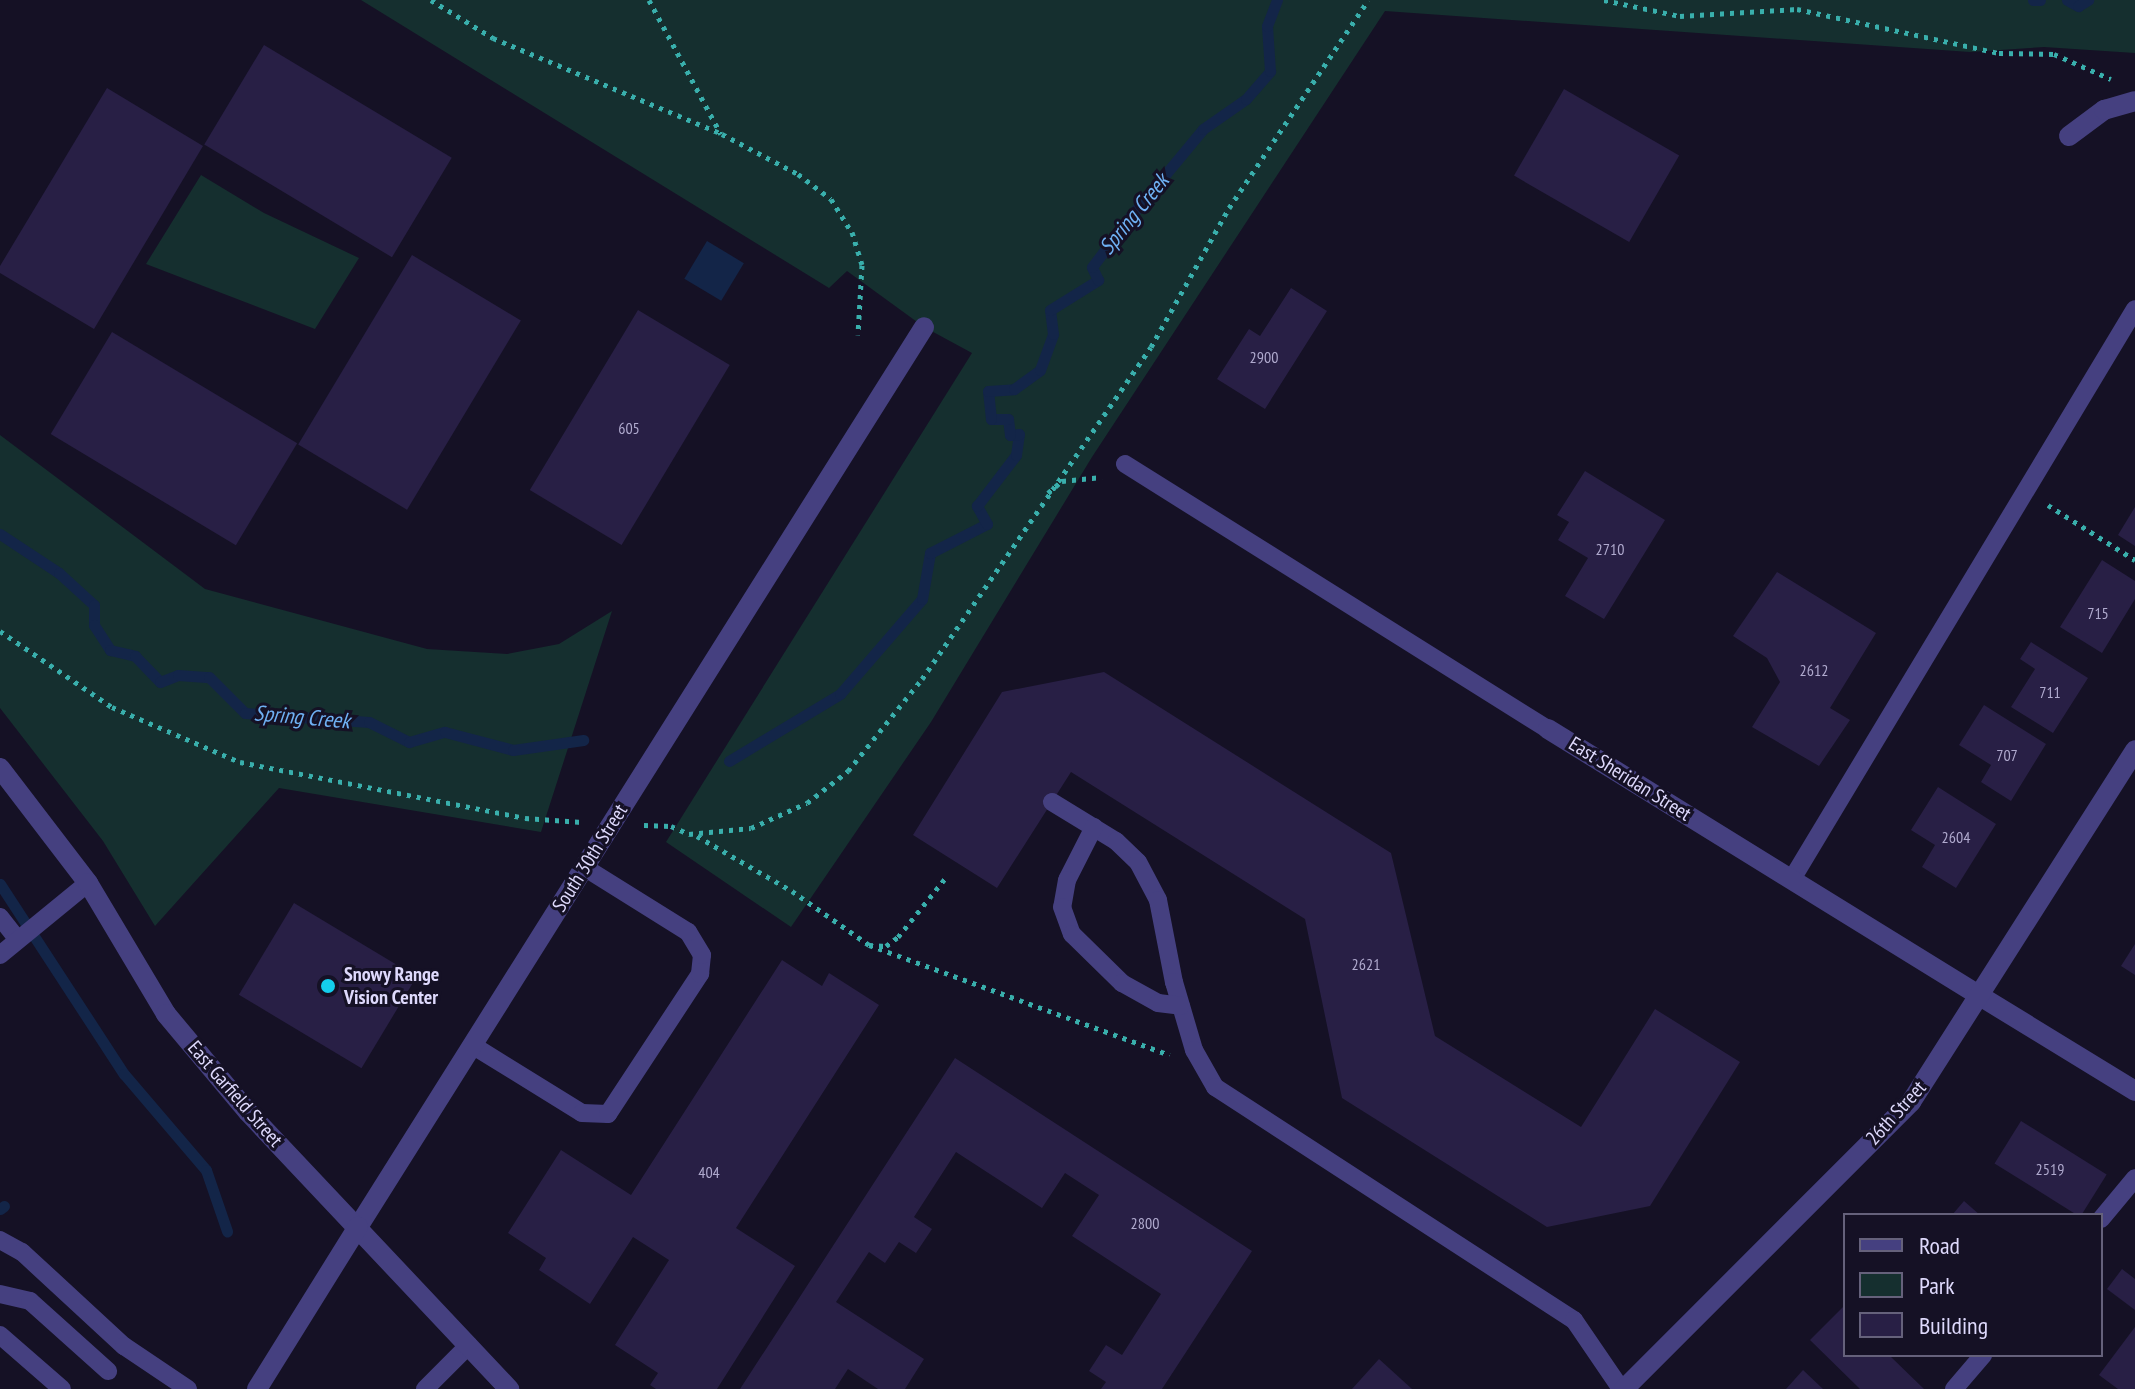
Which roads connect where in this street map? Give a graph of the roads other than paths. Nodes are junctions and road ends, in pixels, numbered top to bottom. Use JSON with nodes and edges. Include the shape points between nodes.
{"nodes":[{"id":1,"x":2135,"y":101,"type":"edge"},
{"id":2,"x":2069,"y":136,"type":"dead end"},
{"id":3,"x":2135,"y":309,"type":"edge"},
{"id":4,"x":924,"y":327,"type":"dead end"},
{"id":5,"x":1125,"y":464,"type":"road end"},
{"id":6,"x":1548,"y":729,"type":"joint"},
{"id":7,"x":2135,"y":750,"type":"edge"},
{"id":8,"x":0,"y":768,"type":"edge"},
{"id":9,"x":1052,"y":802,"type":"dead end"},
{"id":10,"x":1094,"y":827,"type":"junction"},
{"id":11,"x":584,"y":867,"type":"junction"},
{"id":12,"x":1792,"y":879,"type":"junction"},
{"id":13,"x":88,"y":883,"type":"junction"},
{"id":14,"x":0,"y":917,"type":"edge"},
{"id":15,"x":17,"y":939,"type":"junction"},
{"id":16,"x":0,"y":955,"type":"edge"},
{"id":17,"x":1980,"y":996,"type":"junction"},
{"id":18,"x":1181,"y":1006,"type":"junction"},
{"id":19,"x":472,"y":1045,"type":"junction"},
{"id":20,"x":2135,"y":1091,"type":"edge"},
{"id":21,"x":2135,"y":1178,"type":"edge"},
{"id":22,"x":2103,"y":1217,"type":"edge"},
{"id":23,"x":358,"y":1227,"type":"junction"},
{"id":24,"x":0,"y":1240,"type":"edge"},
{"id":25,"x":0,"y":1294,"type":"edge"},
{"id":26,"x":0,"y":1335,"type":"edge"},
{"id":27,"x":469,"y":1345,"type":"junction"},
{"id":28,"x":1981,"y":1357,"type":"edge"},
{"id":29,"x":108,"y":1371,"type":"dead end"},
{"id":30,"x":62,"y":1389,"type":"edge"},
{"id":31,"x":188,"y":1389,"type":"edge"},
{"id":32,"x":257,"y":1389,"type":"edge"},
{"id":33,"x":425,"y":1389,"type":"edge"},
{"id":34,"x":509,"y":1389,"type":"edge"},
{"id":35,"x":1623,"y":1389,"type":"edge"},
{"id":36,"x":1954,"y":1389,"type":"edge"}],
"edges":[{"from":1,"to":2,"type":"street","via":[[2104,110]]},
{"from":3,"to":12,"type":"lane"},
{"from":4,"to":11,"type":"street","name":"South 30th Street"},
{"from":5,"to":6,"type":"lane","name":"East Sheridan Street"},
{"from":6,"to":12,"type":"street","name":"East Sheridan Street"},
{"from":7,"to":17,"type":"street","name":"26th Street"},
{"from":8,"to":13,"type":"street","name":"East Garfield Street"},
{"from":9,"to":10,"type":"lane"},
{"from":10,"to":18,"type":"lane","via":[[1138,862],[1158,900]]},
{"from":10,"to":18,"type":"lane","via":[[1067,880],[1062,907],[1072,934],[1122,983],[1158,1003]]},
{"from":11,"to":19,"type":"street","name":"South 30th Street"},
{"from":11,"to":19,"type":"lane","via":[[688,932],[702,955],[700,974],[608,1114],[582,1113]]},
{"from":12,"to":17,"type":"street","name":"East Sheridan Street"},
{"from":13,"to":15,"type":"lane"},
{"from":13,"to":23,"type":"street","name":"East Garfield Street","via":[[166,1014],[248,1112]]},
{"from":14,"to":15,"type":"lane"},
{"from":15,"to":16,"type":"lane"},
{"from":17,"to":20,"type":"street","name":"East Sheridan Street"},
{"from":17,"to":35,"type":"street","name":"26th Street","via":[[1911,1102]]},
{"from":18,"to":35,"type":"lane","via":[[1194,1050],[1215,1087],[1574,1320]]},
{"from":19,"to":23,"type":"street","name":"South 30th Street"},
{"from":21,"to":22,"type":"lane"},
{"from":23,"to":27,"type":"street","name":"East Garfield Street"},
{"from":23,"to":32,"type":"street","name":"South 30th Street"},
{"from":24,"to":31,"type":"lane","via":[[22,1252],[124,1346]]},
{"from":25,"to":29,"type":"lane","via":[[30,1301]]},
{"from":26,"to":30,"type":"lane"},
{"from":27,"to":33,"type":"lane"},
{"from":27,"to":34,"type":"street","name":"East Garfield Street"},
{"from":28,"to":36,"type":"lane"}]}
